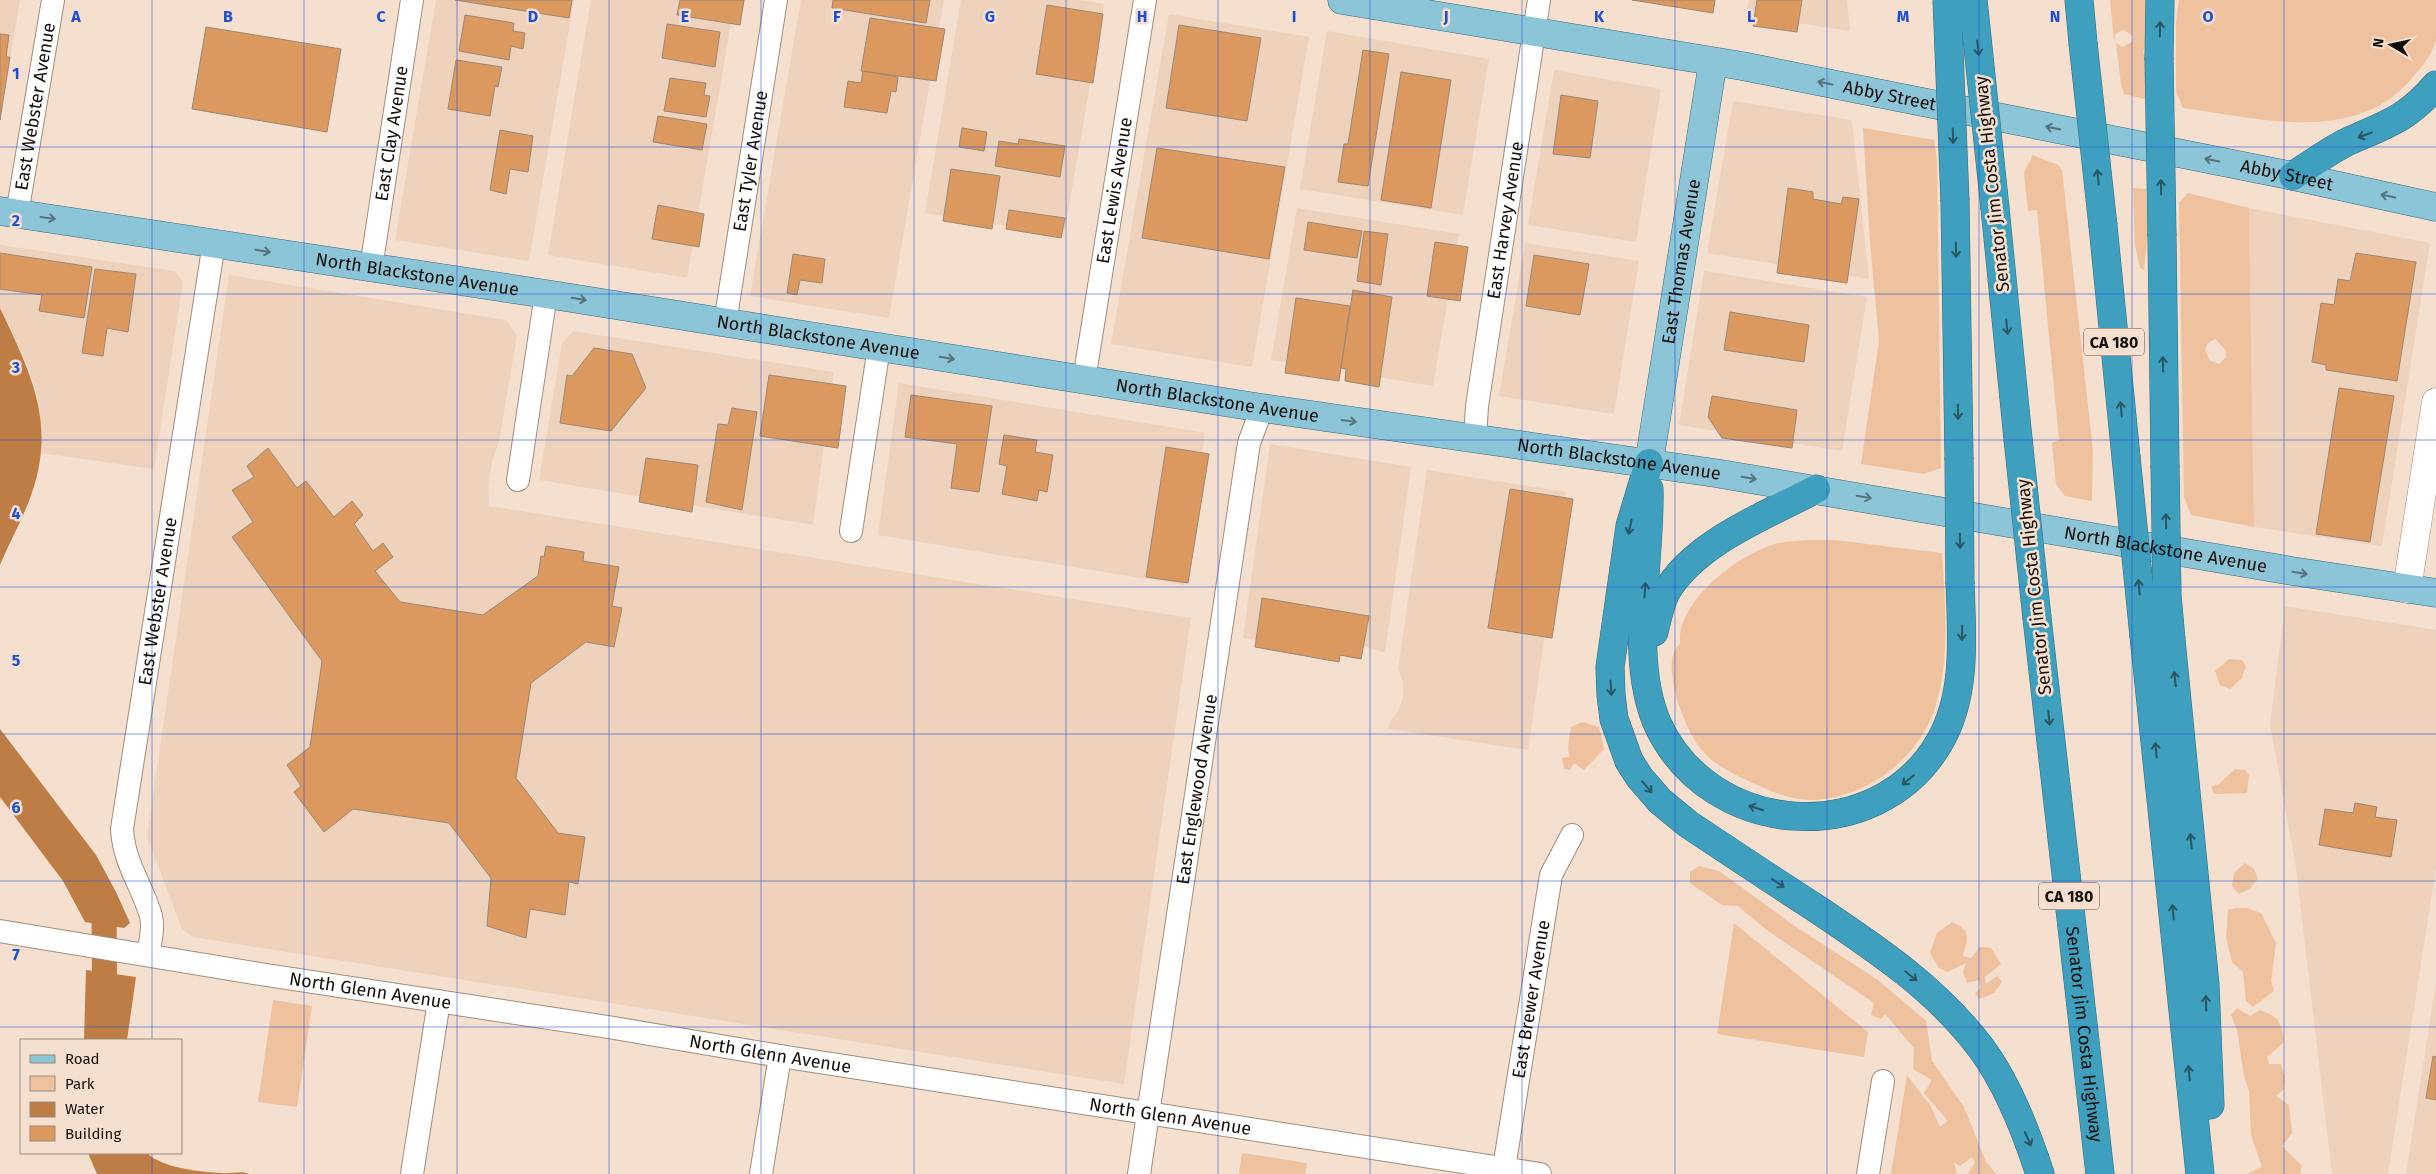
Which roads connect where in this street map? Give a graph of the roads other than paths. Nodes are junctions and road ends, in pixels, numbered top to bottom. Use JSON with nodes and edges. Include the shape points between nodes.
{"nodes":[{"id":1,"x":53,"y":0,"type":"edge"},
{"id":2,"x":412,"y":0,"type":"edge"},
{"id":3,"x":776,"y":0,"type":"edge"},
{"id":4,"x":1145,"y":0,"type":"edge"},
{"id":5,"x":1342,"y":0,"type":"edge"},
{"id":6,"x":1539,"y":0,"type":"edge"},
{"id":7,"x":1947,"y":0,"type":"edge"},
{"id":8,"x":1973,"y":0,"type":"edge"},
{"id":9,"x":2079,"y":0,"type":"edge"},
{"id":10,"x":2160,"y":0,"type":"edge"},
{"id":11,"x":1534,"y":32,"type":"junction"},
{"id":12,"x":1713,"y":62,"type":"junction"},
{"id":13,"x":2436,"y":86,"type":"edge"},
{"id":14,"x":2293,"y":176,"type":"junction"},
{"id":15,"x":2436,"y":207,"type":"edge"},
{"id":16,"x":8,"y":212,"type":"edge"},
{"id":17,"x":214,"y":244,"type":"junction"},
{"id":18,"x":371,"y":268,"type":"junction"},
{"id":19,"x":546,"y":294,"type":"junction"},
{"id":20,"x":725,"y":323,"type":"junction"},
{"id":21,"x":879,"y":347,"type":"junction"},
{"id":22,"x":1084,"y":380,"type":"junction"},
{"id":23,"x":2436,"y":402,"type":"edge"},
{"id":24,"x":1262,"y":408,"type":"junction"},
{"id":25,"x":1475,"y":439,"type":"junction"},
{"id":26,"x":1648,"y":463,"type":"junction"},
{"id":27,"x":518,"y":480,"type":"dead end"},
{"id":28,"x":1816,"y":489,"type":"junction"},
{"id":29,"x":851,"y":531,"type":"dead end"},
{"id":30,"x":2407,"y":589,"type":"junction"},
{"id":31,"x":2436,"y":593,"type":"edge"},
{"id":32,"x":1648,"y":690,"type":"junction"},
{"id":33,"x":1572,"y":835,"type":"dead end"},
{"id":34,"x":0,"y":931,"type":"edge"},
{"id":35,"x":148,"y":955,"type":"junction"},
{"id":36,"x":440,"y":1001,"type":"junction"},
{"id":37,"x":780,"y":1056,"type":"junction"},
{"id":38,"x":1883,"y":1081,"type":"dead end"},
{"id":39,"x":1148,"y":1112,"type":"junction"},
{"id":40,"x":1504,"y":1168,"type":"junction"},
{"id":41,"x":412,"y":1174,"type":"edge"},
{"id":42,"x":761,"y":1174,"type":"edge"},
{"id":43,"x":1139,"y":1174,"type":"edge"},
{"id":44,"x":1540,"y":1174,"type":"edge"},
{"id":45,"x":1868,"y":1174,"type":"edge"},
{"id":46,"x":2040,"y":1174,"type":"edge"},
{"id":47,"x":2100,"y":1174,"type":"edge"},
{"id":48,"x":2200,"y":1174,"type":"edge"},
{"id":49,"x":2212,"y":1174,"type":"edge"}],
"edges":[{"from":1,"to":16,"type":"street","name":"East Webster Avenue"},
{"from":2,"to":18,"type":"street","name":"East Clay Avenue"},
{"from":3,"to":20,"type":"street","name":"East Tyler Avenue"},
{"from":4,"to":22,"type":"street","name":"East Lewis Avenue"},
{"from":5,"to":11,"type":"main road","name":"Abby Street"},
{"from":6,"to":11,"type":"street","name":"East Harvey Avenue"},
{"from":7,"to":32,"type":"highway","one_way":true,"bridge":true,"via":[[1955,201],[1961,664],[1952,714],[1940,742],[1926,764],[1888,795],[1867,806],[1814,817],[1790,817],[1733,800],[1698,777],[1671,746],[1658,724]]},
{"from":8,"to":47,"type":"highway","name":"Senator Jim Costa Highway","number":"CA 180","one_way":true,"bridge":true},
{"from":48,"to":9,"type":"highway","number":"CA 180","one_way":true,"bridge":true},
{"from":49,"to":10,"type":"highway","one_way":true,"bridge":true,"via":[[2205,985],[2167,595]]},
{"from":11,"to":12,"type":"main road","name":"Abby Street"},
{"from":11,"to":25,"type":"street","name":"East Harvey Avenue","via":[[1477,406]]},
{"from":14,"to":12,"type":"main road","name":"Abby Street","one_way":true},
{"from":12,"to":26,"type":"main road","name":"East Thomas Avenue"},
{"from":13,"to":14,"type":"highway","one_way":true,"via":[[2408,113],[2391,124],[2348,142]]},
{"from":15,"to":14,"type":"main road","name":"Abby Street","one_way":true},
{"from":16,"to":17,"type":"main road","name":"North Blackstone Avenue","one_way":true},
{"from":17,"to":18,"type":"main road","name":"North Blackstone Avenue","one_way":true},
{"from":17,"to":35,"type":"street","name":"East Webster Avenue","via":[[122,829],[123,850],[151,917]]},
{"from":18,"to":19,"type":"main road","name":"North Blackstone Avenue"},
{"from":19,"to":20,"type":"main road","name":"North Blackstone Avenue","one_way":true},
{"from":19,"to":27,"type":"street"},
{"from":20,"to":21,"type":"main road","name":"North Blackstone Avenue"},
{"from":21,"to":22,"type":"main road","name":"North Blackstone Avenue","one_way":true},
{"from":21,"to":29,"type":"street"},
{"from":22,"to":24,"type":"main road","name":"North Blackstone Avenue"},
{"from":23,"to":30,"type":"main road"},
{"from":24,"to":25,"type":"main road","name":"North Blackstone Avenue","one_way":true},
{"from":24,"to":39,"type":"street","name":"East Englewood Avenue","via":[[1249,443]]},
{"from":25,"to":26,"type":"main road","name":"North Blackstone Avenue"},
{"from":26,"to":28,"type":"main road","name":"North Blackstone Avenue","one_way":true},
{"from":32,"to":26,"type":"highway","one_way":true,"via":[[1643,626],[1650,530]]},
{"from":26,"to":46,"type":"highway","one_way":true,"via":[[1630,526],[1610,667],[1614,719],[1629,761],[1660,801],[1688,824],[1893,961],[1936,997],[1982,1049],[2000,1078]]},
{"from":28,"to":30,"type":"main road","name":"North Blackstone Avenue","one_way":true},
{"from":28,"to":32,"type":"highway","via":[[1721,540],[1682,572],[1666,592],[1659,611],[1650,656]]},
{"from":30,"to":31,"type":"main road","name":"North Blackstone Avenue"},
{"from":33,"to":40,"type":"street","name":"East Brewer Avenue","via":[[1551,875]]},
{"from":34,"to":35,"type":"street","name":"North Glenn Avenue"},
{"from":35,"to":36,"type":"street","name":"North Glenn Avenue"},
{"from":36,"to":37,"type":"street","name":"North Glenn Avenue"},
{"from":36,"to":41,"type":"street"},
{"from":37,"to":39,"type":"street","name":"North Glenn Avenue"},
{"from":37,"to":42,"type":"street"},
{"from":38,"to":45,"type":"street"},
{"from":39,"to":40,"type":"street","name":"North Glenn Avenue"},
{"from":39,"to":43,"type":"street","name":"East Englewood Avenue"},
{"from":40,"to":44,"type":"street","name":"North Glenn Avenue"}]}
